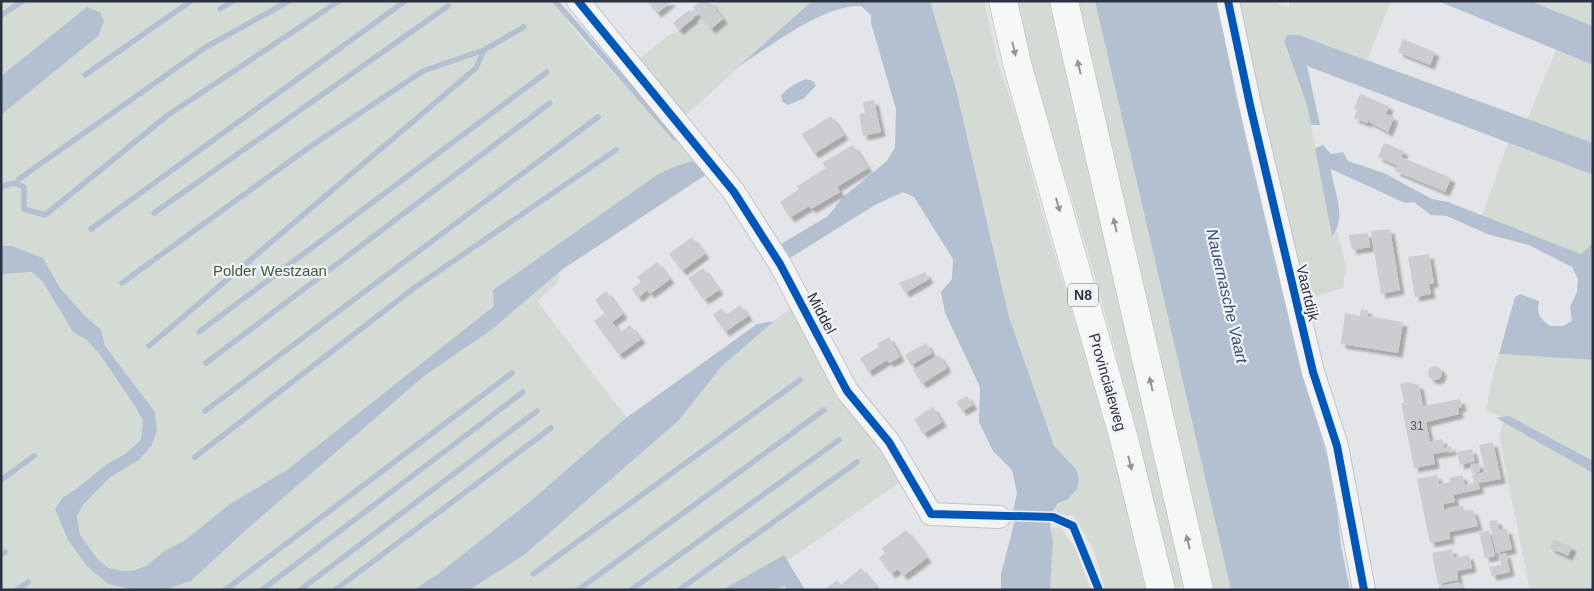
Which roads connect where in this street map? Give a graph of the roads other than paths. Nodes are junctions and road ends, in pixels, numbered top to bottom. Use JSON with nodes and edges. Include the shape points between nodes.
{"nodes":[{"id":1,"x":578,"y":1,"type":"edge"},
{"id":2,"x":1003,"y":1,"type":"edge"},
{"id":3,"x":1064,"y":1,"type":"edge"},
{"id":4,"x":1228,"y":1,"type":"edge"},
{"id":5,"x":999,"y":517,"type":"dead end"},
{"id":6,"x":1161,"y":590,"type":"edge"},
{"id":7,"x":1199,"y":590,"type":"edge"},
{"id":8,"x":1364,"y":590,"type":"edge"}],
"edges":[{"from":1,"to":5,"type":"street","name":"Middel","via":[[734,192],[780,264],[847,391],[889,442],[931,514]]},
{"from":2,"to":6,"type":"highway","name":"Provincialeweg","number":"N8","one_way":true,"via":[[1018,67],[1124,439]]},
{"from":7,"to":3,"type":"highway","one_way":true},
{"from":4,"to":8,"type":"street","name":"Vaartdijk","via":[[1313,372],[1337,446]]}]}
